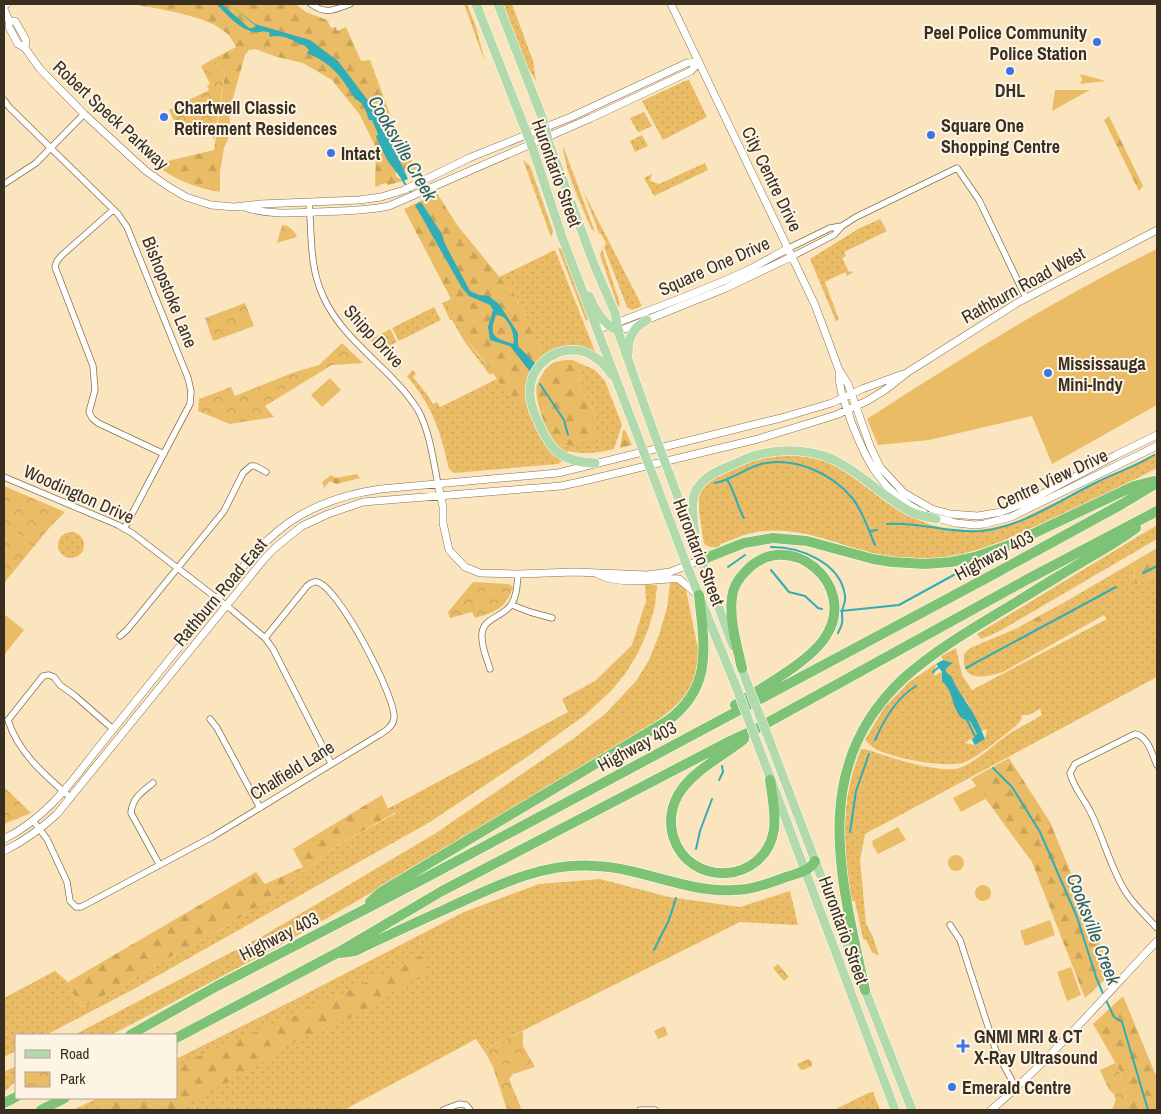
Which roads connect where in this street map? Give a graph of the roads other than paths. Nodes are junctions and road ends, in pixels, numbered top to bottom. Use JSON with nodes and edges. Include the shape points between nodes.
{"nodes":[{"id":1,"x":311,"y":4,"type":"edge"},
{"id":2,"x":350,"y":4,"type":"edge"},
{"id":3,"x":476,"y":4,"type":"edge"},
{"id":4,"x":498,"y":4,"type":"edge"},
{"id":5,"x":671,"y":4,"type":"edge"},
{"id":6,"x":4,"y":9,"type":"edge"},
{"id":7,"x":699,"y":62,"type":"junction"},
{"id":8,"x":4,"y":100,"type":"edge"},
{"id":9,"x":84,"y":114,"type":"junction"},
{"id":10,"x":546,"y":131,"type":"junction"},
{"id":11,"x":526,"y":134,"type":"junction"},
{"id":12,"x":530,"y":144,"type":"junction"},
{"id":13,"x":51,"y":149,"type":"junction"},
{"id":14,"x":4,"y":184,"type":"edge"},
{"id":15,"x":309,"y":202,"type":"junction"},
{"id":16,"x":243,"y":207,"type":"junction"},
{"id":17,"x":113,"y":210,"type":"junction"},
{"id":18,"x":310,"y":212,"type":"junction"},
{"id":19,"x":842,"y":226,"type":"junction"},
{"id":20,"x":1157,"y":230,"type":"edge"},
{"id":21,"x":564,"y":240,"type":"junction"},
{"id":22,"x":789,"y":248,"type":"junction"},
{"id":23,"x":793,"y":256,"type":"junction"},
{"id":24,"x":1026,"y":298,"type":"junction"},
{"id":25,"x":647,"y":320,"type":"junction"},
{"id":26,"x":615,"y":326,"type":"junction"},
{"id":27,"x":597,"y":330,"type":"junction"},
{"id":28,"x":628,"y":361,"type":"junction"},
{"id":29,"x":839,"y":370,"type":"junction"},
{"id":30,"x":908,"y":372,"type":"junction"},
{"id":31,"x":620,"y":393,"type":"junction"},
{"id":32,"x":851,"y":394,"type":"junction"},
{"id":33,"x":843,"y":398,"type":"junction"},
{"id":34,"x":855,"y":406,"type":"junction"},
{"id":35,"x":847,"y":410,"type":"junction"},
{"id":36,"x":1157,"y":435,"type":"edge"},
{"id":37,"x":678,"y":442,"type":"joint"},
{"id":38,"x":1157,"y":446,"type":"edge"},
{"id":39,"x":164,"y":454,"type":"junction"},
{"id":40,"x":679,"y":459,"type":"joint"},
{"id":41,"x":595,"y":463,"type":"junction"},
{"id":42,"x":266,"y":472,"type":"dead end"},
{"id":43,"x":4,"y":477,"type":"edge"},
{"id":44,"x":1157,"y":481,"type":"edge"},
{"id":45,"x":438,"y":484,"type":"junction"},
{"id":46,"x":440,"y":496,"type":"junction"},
{"id":47,"x":1157,"y":511,"type":"edge"},
{"id":48,"x":936,"y":519,"type":"junction"},
{"id":49,"x":124,"y":529,"type":"junction"},
{"id":50,"x":696,"y":543,"type":"junction"},
{"id":51,"x":701,"y":560,"type":"junction"},
{"id":52,"x":687,"y":566,"type":"junction"},
{"id":53,"x":178,"y":568,"type":"junction"},
{"id":54,"x":518,"y":574,"type":"junction"},
{"id":55,"x":670,"y":575,"type":"junction"},
{"id":56,"x":699,"y":595,"type":"junction"},
{"id":57,"x":218,"y":599,"type":"junction"},
{"id":58,"x":512,"y":604,"type":"junction"},
{"id":59,"x":227,"y":606,"type":"junction"},
{"id":60,"x":552,"y":618,"type":"dead end"},
{"id":61,"x":120,"y":636,"type":"dead end"},
{"id":62,"x":265,"y":638,"type":"junction"},
{"id":63,"x":742,"y":668,"type":"junction"},
{"id":64,"x":490,"y":669,"type":"dead end"},
{"id":65,"x":210,"y":719,"type":"dead end"},
{"id":66,"x":722,"y":719,"type":"junction"},
{"id":67,"x":758,"y":728,"type":"junction"},
{"id":68,"x":113,"y":729,"type":"junction"},
{"id":69,"x":332,"y":763,"type":"junction"},
{"id":70,"x":1157,"y":765,"type":"edge"},
{"id":71,"x":770,"y":780,"type":"junction"},
{"id":72,"x":153,"y":783,"type":"dead end"},
{"id":73,"x":63,"y":792,"type":"junction"},
{"id":74,"x":71,"y":798,"type":"junction"},
{"id":75,"x":260,"y":808,"type":"junction"},
{"id":76,"x":34,"y":822,"type":"junction"},
{"id":77,"x":40,"y":830,"type":"junction"},
{"id":78,"x":4,"y":839,"type":"edge"},
{"id":79,"x":4,"y":851,"type":"edge"},
{"id":80,"x":815,"y":861,"type":"junction"},
{"id":81,"x":159,"y":864,"type":"junction"},
{"id":82,"x":805,"y":870,"type":"junction"},
{"id":83,"x":359,"y":912,"type":"junction"},
{"id":84,"x":950,"y":925,"type":"dead end"},
{"id":85,"x":1157,"y":928,"type":"edge"},
{"id":86,"x":1157,"y":941,"type":"edge"},
{"id":87,"x":337,"y":953,"type":"junction"},
{"id":88,"x":865,"y":990,"type":"junction"},
{"id":89,"x":132,"y":1034,"type":"edge"},
{"id":90,"x":178,"y":1037,"type":"edge"},
{"id":91,"x":1016,"y":1088,"type":"junction"},
{"id":92,"x":63,"y":1099,"type":"edge"},
{"id":93,"x":41,"y":1110,"type":"edge"},
{"id":94,"x":443,"y":1110,"type":"edge"},
{"id":95,"x":470,"y":1110,"type":"edge"},
{"id":96,"x":640,"y":1110,"type":"edge"},
{"id":97,"x":655,"y":1110,"type":"edge"},
{"id":98,"x":895,"y":1110,"type":"edge"},
{"id":99,"x":912,"y":1110,"type":"edge"},
{"id":100,"x":992,"y":1110,"type":"edge"}],
"edges":[{"from":1,"to":2,"type":"street","via":[[324,12]]},
{"from":3,"to":11,"type":"main road","name":"Hurontario Street"},
{"from":4,"to":10,"type":"main road","name":"Hurontario Street"},
{"from":5,"to":7,"type":"street","name":"City Centre Drive"},
{"from":6,"to":9,"type":"street","name":"Robert Speck Parkway","via":[[8,27],[18,44]]},
{"from":7,"to":10,"type":"street","name":"Robert Speck Parkway","via":[[691,71],[591,118]]},
{"from":7,"to":22,"type":"street","name":"City Centre Drive"},
{"from":8,"to":13,"type":"street","name":"Bishopstoke Lane"},
{"from":9,"to":13,"type":"street"},
{"from":9,"to":16,"type":"street","name":"Robert Speck Parkway","via":[[168,188],[211,205]]},
{"from":10,"to":11,"type":"street","name":"Robert Speck Parkway"},
{"from":10,"to":12,"type":"street","name":"Robert Speck Parkway"},
{"from":10,"to":26,"type":"main road","name":"Hurontario Street","via":[[615,313]]},
{"from":11,"to":12,"type":"main road","name":"Hurontario Street"},
{"from":11,"to":15,"type":"street","name":"Robert Speck Parkway","via":[[404,190],[359,200]]},
{"from":12,"to":18,"type":"street","name":"Robert Speck Parkway","via":[[389,206]]},
{"from":12,"to":21,"type":"main road","name":"Hurontario Street"},
{"from":13,"to":14,"type":"street"},
{"from":13,"to":17,"type":"street","name":"Bishopstoke Lane"},
{"from":15,"to":16,"type":"street","name":"Robert Speck Parkway"},
{"from":15,"to":18,"type":"street","name":"Shipp Drive"},
{"from":16,"to":18,"type":"street","name":"Robert Speck Parkway","via":[[259,212]]},
{"from":17,"to":39,"type":"street","name":"Bishopstoke Lane","via":[[130,234],[191,391],[190,404]]},
{"from":17,"to":39,"type":"street","via":[[56,261],[55,268],[93,366],[95,390],[89,412],[92,418]]},
{"from":18,"to":45,"type":"street","name":"Shipp Drive","via":[[313,265],[323,297],[340,324],[396,381],[418,411],[427,434]]},
{"from":19,"to":22,"type":"street","name":"Square One Drive","via":[[830,228]]},
{"from":19,"to":23,"type":"street","name":"Square One Drive","via":[[834,235]]},
{"from":19,"to":24,"type":"street","name":"Square One Drive","via":[[957,168],[979,200]]},
{"from":20,"to":24,"type":"street","name":"Rathburn Road West"},
{"from":21,"to":26,"type":"main road","via":[[591,300],[602,317]]},
{"from":21,"to":27,"type":"main road","name":"Hurontario Street"},
{"from":22,"to":23,"type":"street","name":"City Centre Drive"},
{"from":22,"to":26,"type":"street","name":"Square One Drive","via":[[735,275]]},
{"from":23,"to":25,"type":"street","name":"Square One Drive"},
{"from":23,"to":29,"type":"street","name":"City Centre Drive"},
{"from":24,"to":30,"type":"street","name":"Rathburn Road West"},
{"from":25,"to":26,"type":"street","name":"Square One Drive"},
{"from":25,"to":28,"type":"main road","via":[[631,334]]},
{"from":26,"to":27,"type":"street","name":"Square One Drive"},
{"from":26,"to":28,"type":"main road","name":"Hurontario Street"},
{"from":27,"to":31,"type":"main road","name":"Hurontario Street"},
{"from":28,"to":50,"type":"main road","name":"Hurontario Street","bridge":true},
{"from":29,"to":32,"type":"street","name":"City Centre Drive"},
{"from":29,"to":33,"type":"street","name":"City Centre Drive","via":[[839,388]]},
{"from":30,"to":32,"type":"street","name":"Rathburn Road West"},
{"from":30,"to":34,"type":"street","name":"Rathburn Road West","via":[[885,390]]},
{"from":31,"to":41,"type":"main road","via":[[604,365],[581,351],[564,351],[545,359],[532,380],[532,404],[551,446],[569,458]]},
{"from":31,"to":52,"type":"main road","name":"Hurontario Street","bridge":true},
{"from":32,"to":33,"type":"street","name":"Rathburn Road West"},
{"from":32,"to":34,"type":"street","name":"City Centre Drive"},
{"from":33,"to":35,"type":"street","name":"Centre View Drive"},
{"from":33,"to":37,"type":"street","name":"Rathburn Road West","via":[[772,421]]},
{"from":34,"to":35,"type":"street","name":"Rathburn Road West"},
{"from":34,"to":36,"type":"street","name":"Centre View Drive","via":[[880,467],[892,482],[919,503],[943,513],[962,516],[987,515],[1013,508]]},
{"from":35,"to":40,"type":"street","name":"Rathburn Road West","via":[[758,439]]},
{"from":35,"to":48,"type":"street","name":"Centre View Drive","via":[[862,450],[879,477],[903,501]]},
{"from":37,"to":41,"type":"street","name":"Rathburn Road East"},
{"from":38,"to":48,"type":"street","name":"Centre View Drive","via":[[1011,518],[975,525]]},
{"from":39,"to":49,"type":"street","name":"Bishopstoke Lane"},
{"from":40,"to":46,"type":"street","name":"Rathburn Road East","via":[[560,486]]},
{"from":41,"to":45,"type":"street","name":"Rathburn Road East","via":[[558,472]]},
{"from":42,"to":53,"type":"street","via":[[250,466],[224,511]]},
{"from":43,"to":49,"type":"street","name":"Woodington Drive"},
{"from":44,"to":51,"type":"highway","via":[[1134,486],[1009,545],[966,560],[934,564],[892,562],[807,541],[773,538],[744,543]]},
{"from":44,"to":66,"type":"highway","name":"Highway 403","via":[[1122,504]]},
{"from":45,"to":46,"type":"street"},
{"from":45,"to":57,"type":"street","name":"Rathburn Road East","via":[[359,492],[328,501],[305,513],[268,540]]},
{"from":46,"to":54,"type":"street","via":[[446,541],[459,562],[480,573]]},
{"from":46,"to":59,"type":"street","name":"Rathburn Road East","via":[[363,502],[302,526],[265,558]]},
{"from":47,"to":67,"type":"highway"},
{"from":47,"to":88,"type":"highway","via":[[1130,533],[932,656],[900,682],[869,720],[847,770],[839,821],[846,903]]},
{"from":48,"to":50,"type":"main road","via":[[913,513],[832,458],[809,452],[772,452],[750,456],[710,474],[700,483],[692,502]]},
{"from":49,"to":53,"type":"street","name":"Woodington Drive"},
{"from":50,"to":51,"type":"main road","name":"Hurontario Street"},
{"from":51,"to":52,"type":"street"},
{"from":51,"to":63,"type":"main road","name":"Hurontario Street"},
{"from":52,"to":55,"type":"street"},
{"from":52,"to":56,"type":"main road","name":"Hurontario Street"},
{"from":53,"to":57,"type":"street","name":"Woodington Drive"},
{"from":53,"to":61,"type":"street"},
{"from":54,"to":55,"type":"street","via":[[594,573],[604,578],[623,580]]},
{"from":54,"to":58,"type":"street","via":[[517,592]]},
{"from":55,"to":56,"type":"street"},
{"from":56,"to":71,"type":"main road","name":"Hurontario Street","bridge":true},
{"from":56,"to":83,"type":"highway","via":[[704,662],[699,682],[685,706],[643,736],[381,892]]},
{"from":57,"to":59,"type":"street","name":"Woodington Drive"},
{"from":57,"to":68,"type":"street","name":"Rathburn Road East"},
{"from":58,"to":60,"type":"street"},
{"from":58,"to":64,"type":"street","via":[[484,628],[482,639]]},
{"from":59,"to":62,"type":"street","name":"Woodington Drive"},
{"from":59,"to":74,"type":"street","name":"Rathburn Road East"},
{"from":62,"to":69,"type":"street","name":"Woodington Drive","via":[[274,649]]},
{"from":62,"to":69,"type":"street","name":"Chalfield Lane","via":[[312,582],[323,584],[362,638],[380,674],[394,718],[389,728]]},
{"from":63,"to":66,"type":"highway","via":[[731,611],[732,596],[740,577],[755,563],[776,556],[792,556],[811,564],[823,576],[833,597],[833,617],[826,636],[811,653],[732,706]]},
{"from":63,"to":80,"type":"main road","name":"Hurontario Street","bridge":true},
{"from":65,"to":75,"type":"street"},
{"from":66,"to":83,"type":"highway","name":"Highway 403"},
{"from":67,"to":71,"type":"highway","via":[[696,775],[678,795],[671,827],[676,842],[694,865],[720,873],[740,870],[760,858],[774,829]]},
{"from":67,"to":87,"type":"highway","via":[[442,892]]},
{"from":68,"to":73,"type":"street","name":"Rathburn Road East"},
{"from":68,"to":73,"type":"street","via":[[49,675],[43,676],[12,714],[8,720],[12,731],[30,761]]},
{"from":69,"to":75,"type":"street","name":"Chalfield Lane"},
{"from":70,"to":85,"type":"street","via":[[1146,740],[1135,734],[1075,764],[1070,773],[1094,818],[1122,886]]},
{"from":71,"to":82,"type":"main road","name":"Hurontario Street"},
{"from":72,"to":81,"type":"street","via":[[140,793],[131,812]]},
{"from":73,"to":74,"type":"street"},
{"from":73,"to":76,"type":"street","name":"Rathburn Road East"},
{"from":74,"to":77,"type":"street","name":"Rathburn Road East"},
{"from":75,"to":81,"type":"street","name":"Chalfield Lane"},
{"from":76,"to":77,"type":"street","name":"Chalfield Lane"},
{"from":76,"to":78,"type":"street","name":"Rathburn Road East"},
{"from":77,"to":79,"type":"street","name":"Rathburn Road East"},
{"from":77,"to":81,"type":"street","name":"Chalfield Lane","via":[[67,882],[70,901],[76,907],[85,906]]},
{"from":80,"to":82,"type":"highway"},
{"from":80,"to":88,"type":"main road","name":"Hurontario Street"},
{"from":82,"to":87,"type":"highway","via":[[754,888],[727,891],[598,866],[574,865],[541,870],[508,881],[355,951]]},
{"from":82,"to":98,"type":"main road","name":"Hurontario Street"},
{"from":83,"to":89,"type":"highway","name":"Highway 403"},
{"from":84,"to":91,"type":"street","via":[[960,940],[996,1051]]},
{"from":86,"to":91,"type":"street"},
{"from":87,"to":90,"type":"highway"},
{"from":88,"to":99,"type":"main road","name":"Hurontario Street"},
{"from":91,"to":100,"type":"street"},
{"from":92,"to":93,"type":"highway"},
{"from":94,"to":95,"type":"street","via":[[459,1104]]},
{"from":96,"to":97,"type":"street"}]}
